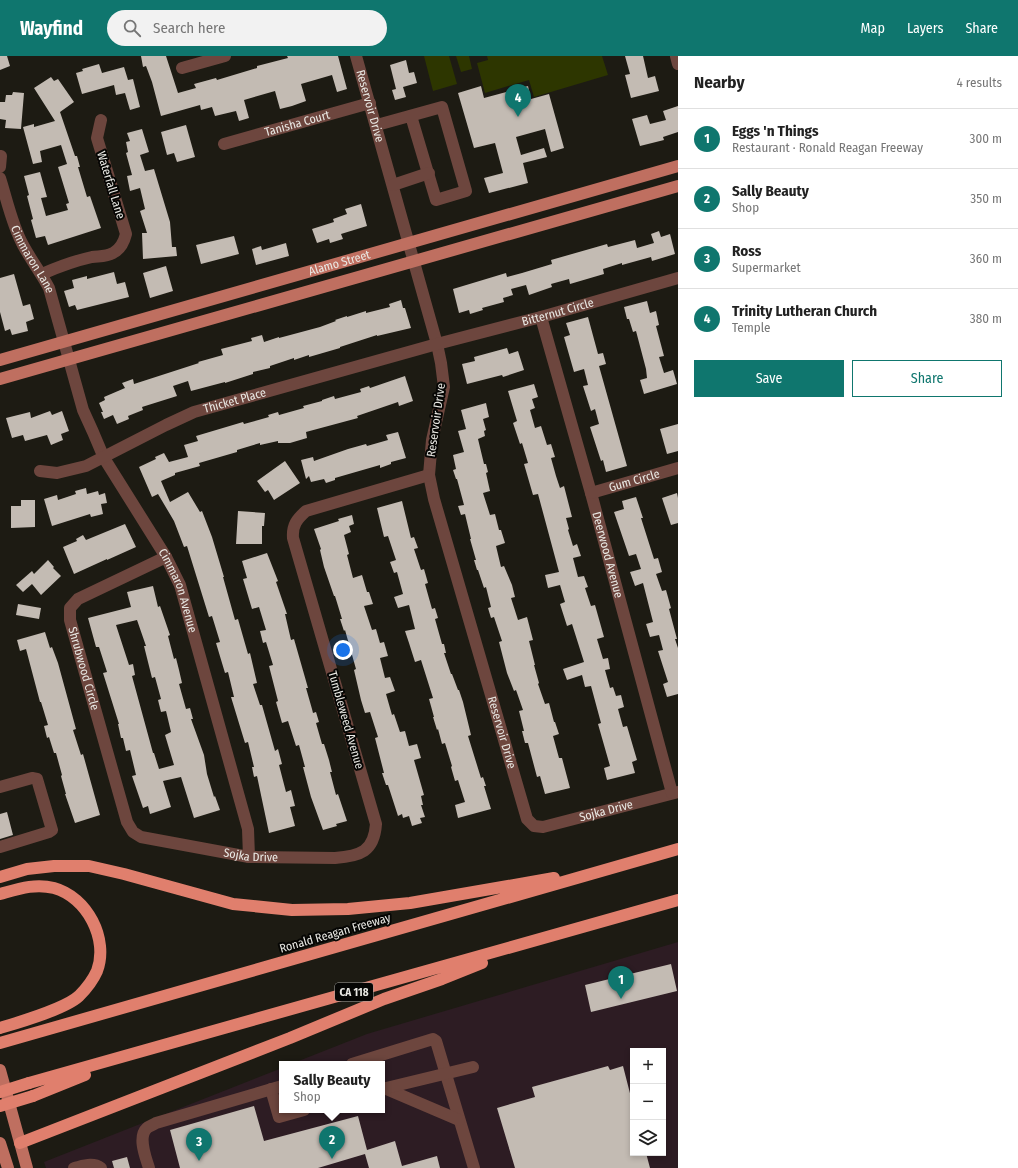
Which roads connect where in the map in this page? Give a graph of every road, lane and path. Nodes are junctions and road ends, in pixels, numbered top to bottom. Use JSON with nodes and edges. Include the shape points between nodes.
{"nodes":[{"id":1,"x":224,"y":56,"type":"edge"},
{"id":2,"x":356,"y":56,"type":"edge"},
{"id":3,"x":676,"y":56,"type":"edge"},
{"id":4,"x":678,"y":64,"type":"edge"},
{"id":5,"x":182,"y":68,"type":"dead end"},
{"id":6,"x":370,"y":104,"type":"junction"},
{"id":7,"x":411,"y":116,"type":"junction"},
{"id":8,"x":100,"y":120,"type":"dead end"},
{"id":9,"x":377,"y":125,"type":"junction"},
{"id":10,"x":224,"y":144,"type":"dead end"},
{"id":11,"x":678,"y":166,"type":"edge"},
{"id":12,"x":429,"y":173,"type":"junction"},
{"id":13,"x":0,"y":178,"type":"edge"},
{"id":14,"x":393,"y":184,"type":"junction"},
{"id":15,"x":678,"y":186,"type":"edge"},
{"id":16,"x":409,"y":243,"type":"junction"},
{"id":17,"x":414,"y":262,"type":"junction"},
{"id":18,"x":42,"y":274,"type":"junction"},
{"id":19,"x":678,"y":280,"type":"edge"},
{"id":20,"x":541,"y":317,"type":"junction"},
{"id":21,"x":65,"y":341,"type":"junction"},
{"id":22,"x":437,"y":344,"type":"junction"},
{"id":23,"x":0,"y":360,"type":"edge"},
{"id":24,"x":68,"y":360,"type":"junction"},
{"id":25,"x":0,"y":379,"type":"edge"},
{"id":26,"x":104,"y":458,"type":"junction"},
{"id":27,"x":678,"y":468,"type":"edge"},
{"id":28,"x":40,"y":471,"type":"dead end"},
{"id":29,"x":429,"y":475,"type":"junction"},
{"id":30,"x":591,"y":493,"type":"junction"},
{"id":31,"x":166,"y":557,"type":"junction"},
{"id":32,"x":0,"y":787,"type":"edge"},
{"id":33,"x":675,"y":793,"type":"edge"},
{"id":34,"x":534,"y":826,"type":"joint"},
{"id":35,"x":133,"y":832,"type":"joint"},
{"id":36,"x":0,"y":846,"type":"edge"},
{"id":37,"x":368,"y":848,"type":"joint"},
{"id":38,"x":678,"y":849,"type":"edge"},
{"id":39,"x":249,"y":857,"type":"junction"},
{"id":40,"x":603,"y":871,"type":"junction"},
{"id":41,"x":0,"y":877,"type":"edge"},
{"id":42,"x":0,"y":894,"type":"edge"},
{"id":43,"x":678,"y":900,"type":"edge"},
{"id":44,"x":532,"y":941,"type":"junction"},
{"id":45,"x":0,"y":1028,"type":"edge"},
{"id":46,"x":0,"y":1043,"type":"edge"},
{"id":47,"x":137,"y":1054,"type":"junction"},
{"id":48,"x":362,"y":1061,"type":"edge"},
{"id":49,"x":473,"y":1067,"type":"dead end"},
{"id":50,"x":0,"y":1070,"type":"edge"},
{"id":51,"x":446,"y":1074,"type":"junction"},
{"id":52,"x":277,"y":1087,"type":"edge"},
{"id":53,"x":385,"y":1088,"type":"edge"},
{"id":54,"x":385,"y":1089,"type":"edge"},
{"id":55,"x":0,"y":1092,"type":"edge"},
{"id":56,"x":0,"y":1106,"type":"edge"},
{"id":57,"x":293,"y":1113,"type":"edge"},
{"id":58,"x":459,"y":1120,"type":"junction"},
{"id":59,"x":0,"y":1143,"type":"edge"},
{"id":60,"x":20,"y":1143,"type":"junction"},
{"id":61,"x":4,"y":1162,"type":"edge"},
{"id":62,"x":27,"y":1168,"type":"edge"},
{"id":63,"x":74,"y":1168,"type":"edge"},
{"id":64,"x":101,"y":1168,"type":"edge"},
{"id":65,"x":149,"y":1168,"type":"edge"},
{"id":66,"x":474,"y":1168,"type":"edge"}],
"edges":[{"from":1,"to":5,"type":"street"},
{"from":2,"to":6,"type":"street","name":"Reservoir Drive"},
{"from":3,"to":4,"type":"street"},
{"from":6,"to":9,"type":"street","name":"Reservoir Drive"},
{"from":6,"to":10,"type":"street","name":"Tanisha Court"},
{"from":7,"to":9,"type":"street"},
{"from":7,"to":12,"type":"street"},
{"from":7,"to":12,"type":"street","via":[[442,107],[466,191],[436,200]]},
{"from":8,"to":18,"type":"street","name":"Waterfall Lane","via":[[97,138],[126,234],[124,241],[113,253],[65,264]]},
{"from":9,"to":14,"type":"street","name":"Reservoir Drive"},
{"from":11,"to":16,"type":"main road","name":"Alamo Street"},
{"from":12,"to":14,"type":"street"},
{"from":13,"to":18,"type":"street","name":"Cimmaron Lane","via":[[15,227],[23,245]]},
{"from":14,"to":16,"type":"street","name":"Reservoir Drive"},
{"from":15,"to":17,"type":"main road","name":"Alamo Street"},
{"from":16,"to":17,"type":"street","name":"Reservoir Drive"},
{"from":16,"to":21,"type":"main road","name":"Alamo Street"},
{"from":17,"to":22,"type":"street","name":"Reservoir Drive"},
{"from":17,"to":24,"type":"main road","name":"Alamo Street"},
{"from":18,"to":21,"type":"street","name":"Cimmaron Lane","via":[[49,288]]},
{"from":19,"to":20,"type":"street","name":"Bitternut Circle"},
{"from":20,"to":22,"type":"street","name":"Bitternut Circle"},
{"from":20,"to":30,"type":"street","name":"Deerwood Avenue"},
{"from":21,"to":23,"type":"main road","name":"Alamo Street"},
{"from":21,"to":24,"type":"street","name":"Cimmaron Avenue"},
{"from":22,"to":26,"type":"street","name":"Thicket Place","via":[[194,412]]},
{"from":22,"to":29,"type":"street","name":"Reservoir Drive","via":[[444,387],[432,440]]},
{"from":24,"to":25,"type":"main road","name":"Alamo Street"},
{"from":24,"to":26,"type":"street","name":"Cimmaron Avenue","via":[[83,410]]},
{"from":26,"to":28,"type":"street","name":"Thicket Place","via":[[70,471]]},
{"from":26,"to":31,"type":"street","name":"Cimmaron Avenue"},
{"from":27,"to":30,"type":"street","name":"Gum Circle"},
{"from":29,"to":34,"type":"street","name":"Reservoir Drive","via":[[527,819]]},
{"from":29,"to":37,"type":"street","name":"Tumbleweed Avenue","via":[[306,511],[297,519],[292,529],[376,824],[373,842]]},
{"from":30,"to":33,"type":"street","name":"Deerwood Avenue"},
{"from":31,"to":35,"type":"street","name":"Shrubwood Circle","via":[[78,599],[70,608],[70,620],[127,822]]},
{"from":31,"to":39,"type":"street","name":"Cimmaron Avenue","via":[[180,585],[248,829]]},
{"from":32,"to":36,"type":"street","via":[[32,778],[37,779],[52,830]]},
{"from":33,"to":34,"type":"street","name":"Sojka Drive","via":[[543,827]]},
{"from":35,"to":39,"type":"street","name":"Sojka Drive","via":[[141,837]]},
{"from":37,"to":39,"type":"street","name":"Sojka Drive","via":[[362,853],[348,857]]},
{"from":38,"to":40,"type":"highway","name":"Ronald Reagan Freeway"},
{"from":40,"to":41,"type":"highway","via":[[410,903],[348,909],[292,910],[232,904],[89,866],[27,869]]},
{"from":40,"to":46,"type":"highway","name":"Ronald Reagan Freeway"},
{"from":42,"to":45,"type":"highway","via":[[39,886],[65,892],[77,900],[93,920],[100,949],[97,971],[78,997],[62,1006]]},
{"from":43,"to":44,"type":"highway","number":"CA 118"},
{"from":44,"to":47,"type":"highway","number":"CA 118"},
{"from":44,"to":60,"type":"highway","via":[[442,979],[384,999]]},
{"from":47,"to":55,"type":"highway","number":"CA 118","bridge":true},
{"from":47,"to":56,"type":"highway","bridge":true,"via":[[33,1096]]},
{"from":48,"to":51,"type":"street","via":[[433,1039],[436,1041]]},
{"from":49,"to":51,"type":"street"},
{"from":50,"to":60,"type":"main road"},
{"from":51,"to":53,"type":"street"},
{"from":51,"to":58,"type":"street"},
{"from":52,"to":57,"type":"street","via":[[279,1117]]},
{"from":52,"to":65,"type":"street","via":[[148,1127],[142,1143]]},
{"from":54,"to":58,"type":"street"},
{"from":58,"to":66,"type":"street"},
{"from":59,"to":61,"type":"main road"},
{"from":60,"to":62,"type":"main road"},
{"from":63,"to":64,"type":"street","via":[[91,1164]]}]}
